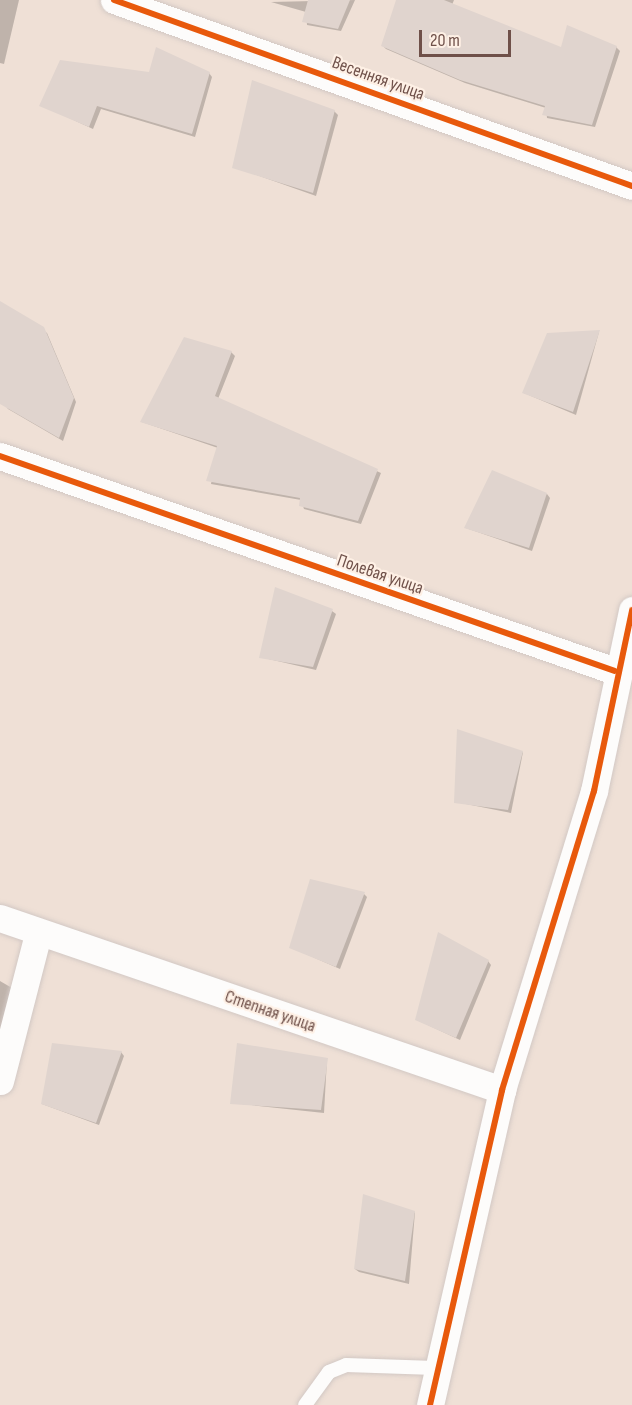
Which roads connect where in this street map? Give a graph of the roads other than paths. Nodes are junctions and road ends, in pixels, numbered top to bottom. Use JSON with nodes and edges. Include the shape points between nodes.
{"nodes":[{"id":1,"x":114,"y":0,"type":"edge"},
{"id":2,"x":632,"y":186,"type":"edge"},
{"id":3,"x":0,"y":456,"type":"edge"},
{"id":4,"x":632,"y":610,"type":"edge"},
{"id":5,"x":615,"y":671,"type":"junction"},
{"id":6,"x":0,"y":918,"type":"edge"},
{"id":7,"x":38,"y":934,"type":"junction"},
{"id":8,"x":0,"y":1081,"type":"edge"},
{"id":9,"x":502,"y":1090,"type":"junction"},
{"id":10,"x":435,"y":1368,"type":"junction"},
{"id":11,"x":305,"y":1405,"type":"edge"},
{"id":12,"x":430,"y":1405,"type":"edge"}],
"edges":[{"from":1,"to":2,"type":"street","name":"Весенняя улица"},
{"from":3,"to":5,"type":"street","name":"Полевая улица"},
{"from":4,"to":5,"type":"street"},
{"from":5,"to":9,"type":"street","via":[[594,791]]},
{"from":6,"to":7,"type":"street","name":"Степная улица"},
{"from":7,"to":8,"type":"street"},
{"from":7,"to":9,"type":"street","name":"Степная улица"},
{"from":9,"to":10,"type":"street"},
{"from":10,"to":11,"type":"lane","via":[[346,1365],[329,1372]]},
{"from":10,"to":12,"type":"street"}]}
